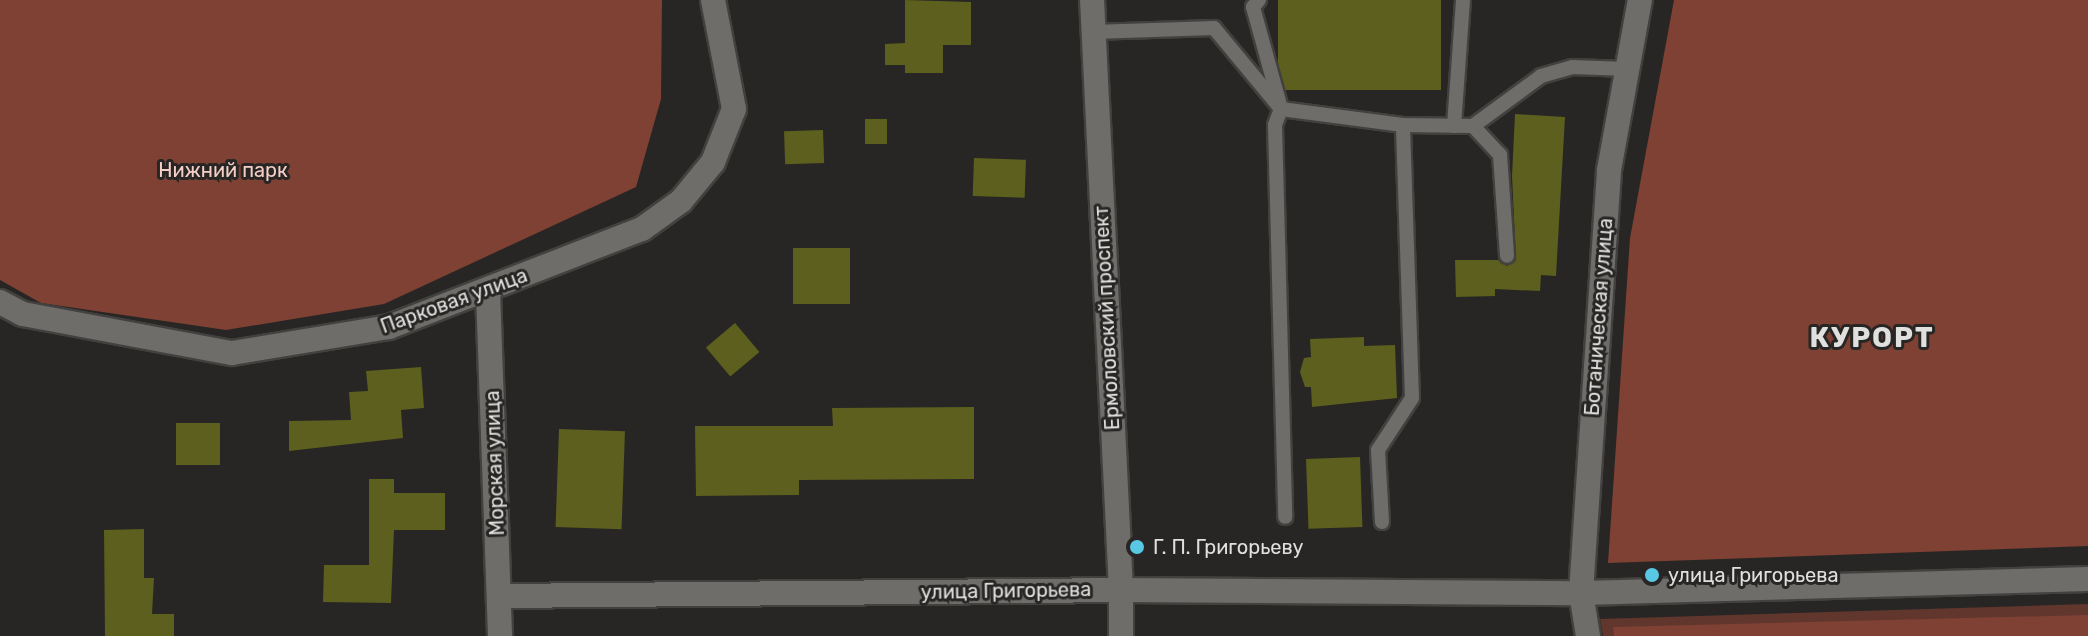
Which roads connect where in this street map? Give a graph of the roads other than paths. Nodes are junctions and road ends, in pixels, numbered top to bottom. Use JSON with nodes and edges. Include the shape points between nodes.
{"nodes":[{"id":1,"x":713,"y":0,"type":"edge"},
{"id":2,"x":1092,"y":0,"type":"edge"},
{"id":3,"x":1259,"y":0,"type":"edge"},
{"id":4,"x":1463,"y":0,"type":"edge"},
{"id":5,"x":1640,"y":0,"type":"edge"},
{"id":6,"x":1093,"y":32,"type":"junction"},
{"id":7,"x":1627,"y":69,"type":"junction"},
{"id":8,"x":1281,"y":109,"type":"junction"},
{"id":9,"x":1403,"y":125,"type":"junction"},
{"id":10,"x":1454,"y":126,"type":"junction"},
{"id":11,"x":1473,"y":126,"type":"junction"},
{"id":12,"x":1507,"y":256,"type":"dead end"},
{"id":13,"x":488,"y":291,"type":"junction"},
{"id":14,"x":0,"y":302,"type":"edge"},
{"id":15,"x":1285,"y":517,"type":"dead end"},
{"id":16,"x":1382,"y":522,"type":"dead end"},
{"id":17,"x":2088,"y":579,"type":"edge"},
{"id":18,"x":1121,"y":590,"type":"junction"},
{"id":19,"x":1581,"y":593,"type":"junction"},
{"id":20,"x":500,"y":596,"type":"junction"},
{"id":21,"x":500,"y":636,"type":"edge"},
{"id":22,"x":1121,"y":636,"type":"edge"},
{"id":23,"x":1588,"y":636,"type":"edge"}],
"edges":[{"from":1,"to":13,"type":"street","name":"Парковая улица","via":[[734,109],[713,162],[681,201],[642,229]]},
{"from":2,"to":6,"type":"street","name":"Ермоловский проспект"},
{"from":3,"to":8,"type":"lane","via":[[1253,7]]},
{"from":4,"to":10,"type":"lane"},
{"from":5,"to":7,"type":"street","name":"Ботаническая улица"},
{"from":6,"to":8,"type":"lane","via":[[1214,28]]},
{"from":6,"to":18,"type":"street","name":"Ермоловский проспект"},
{"from":7,"to":11,"type":"lane","via":[[1572,67],[1541,76]]},
{"from":7,"to":19,"type":"street","name":"Ботаническая улица","via":[[1609,170]]},
{"from":8,"to":9,"type":"lane"},
{"from":8,"to":15,"type":"lane","via":[[1275,125]]},
{"from":9,"to":10,"type":"lane"},
{"from":9,"to":16,"type":"lane","via":[[1412,398],[1378,450]]},
{"from":10,"to":11,"type":"lane"},
{"from":11,"to":12,"type":"lane","via":[[1500,155]]},
{"from":13,"to":14,"type":"street","name":"Парковая улица","via":[[389,327],[232,353],[23,314]]},
{"from":13,"to":20,"type":"street","name":"Морская улица"},
{"from":17,"to":19,"type":"street","name":"улица Григорьева"},
{"from":18,"to":19,"type":"street","name":"улица Григорьева"},
{"from":18,"to":20,"type":"street","name":"улица Григорьева"},
{"from":18,"to":22,"type":"street","name":"Ермоловский проспект"},
{"from":19,"to":23,"type":"street","name":"Ботаническая улица"},
{"from":20,"to":21,"type":"street","name":"Морская улица"}]}
